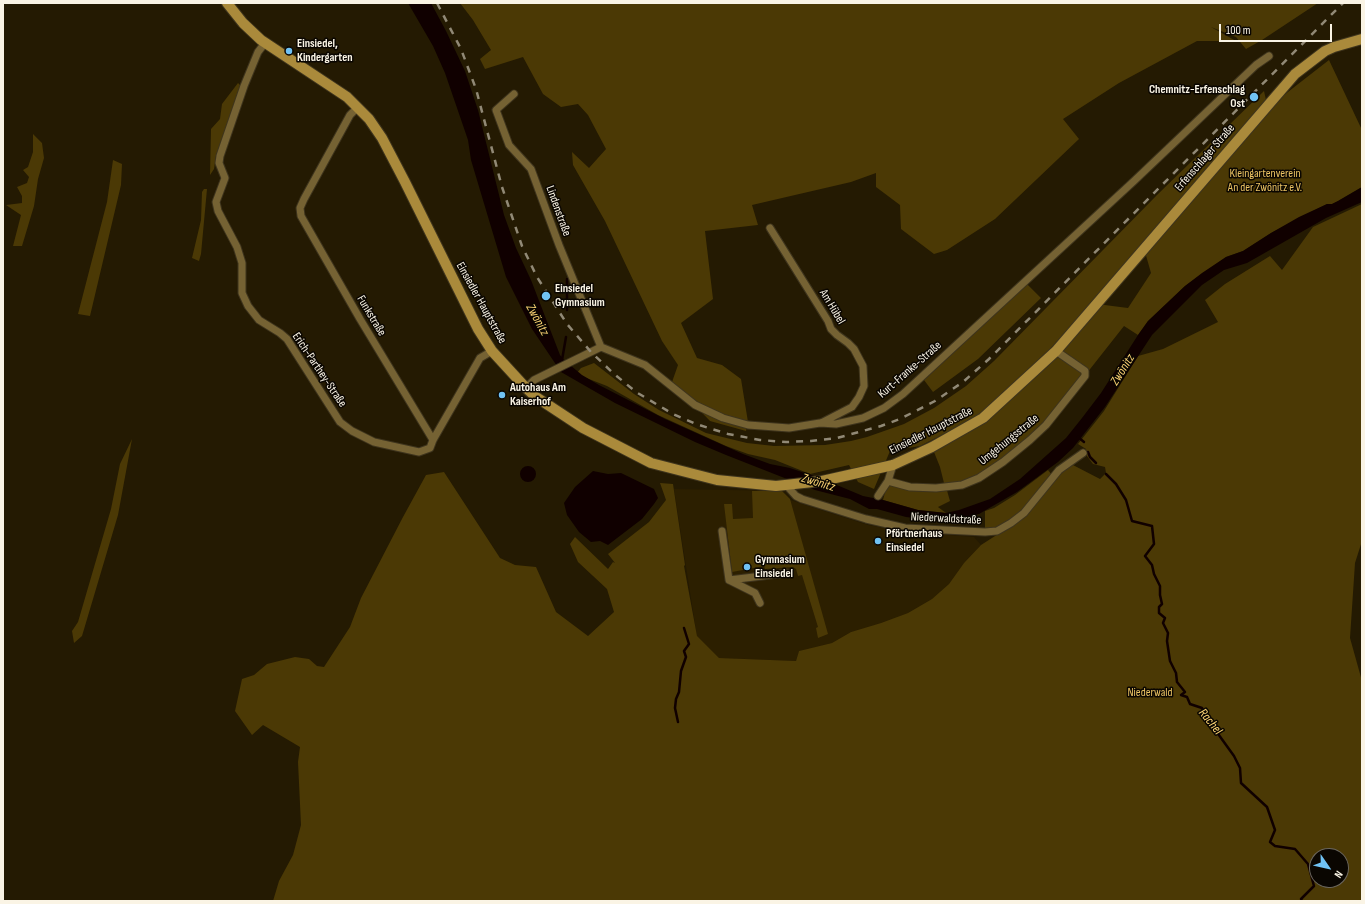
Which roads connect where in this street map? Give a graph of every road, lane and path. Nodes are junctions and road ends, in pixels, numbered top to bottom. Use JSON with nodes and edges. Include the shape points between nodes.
{"nodes":[{"id":1,"x":227,"y":3,"type":"edge"},
{"id":2,"x":1362,"y":39,"type":"edge"},
{"id":3,"x":265,"y":43,"type":"junction"},
{"id":4,"x":1269,"y":56,"type":"dead end"},
{"id":5,"x":514,"y":94,"type":"dead end"},
{"id":6,"x":358,"y":108,"type":"junction"},
{"id":7,"x":1178,"y":208,"type":"joint"},
{"id":8,"x":770,"y":228,"type":"dead end"},
{"id":9,"x":601,"y":347,"type":"junction"},
{"id":10,"x":492,"y":351,"type":"junction"},
{"id":11,"x":1056,"y":351,"type":"junction"},
{"id":12,"x":526,"y":388,"type":"junction"},
{"id":13,"x":820,"y":423,"type":"junction"},
{"id":14,"x":433,"y":440,"type":"junction"},
{"id":15,"x":1083,"y":453,"type":"dead end"},
{"id":16,"x":893,"y":465,"type":"junction"},
{"id":17,"x":888,"y":481,"type":"junction"},
{"id":18,"x":787,"y":486,"type":"junction"},
{"id":19,"x":878,"y":496,"type":"dead end"},
{"id":20,"x":722,"y":531,"type":"dead end"},
{"id":21,"x":786,"y":573,"type":"dead end"},
{"id":22,"x":729,"y":580,"type":"junction"},
{"id":23,"x":760,"y":603,"type":"dead end"}],
"edges":[{"from":1,"to":3,"type":"main road","name":"Einsiedler Hauptstraße"},
{"from":2,"to":7,"type":"main road","name":"Erfenschlager Straße","via":[[1325,51],[1295,74]]},
{"from":3,"to":6,"type":"main road","name":"Einsiedler Hauptstraße","via":[[347,97]]},
{"from":3,"to":14,"type":"street","name":"Erich-Parthey-Straße","via":[[258,52],[244,86],[219,163],[225,178],[216,202],[242,263],[242,293],[259,320],[287,340],[340,422],[374,442],[419,452],[430,448]]},
{"from":4,"to":13,"type":"street","name":"Kurt-Franke-Straße","via":[[1256,65],[903,394],[884,408],[863,418],[836,424]]},
{"from":5,"to":9,"type":"street","name":"Lindenstraße","via":[[496,110],[509,145],[531,169]]},
{"from":6,"to":10,"type":"main road","name":"Einsiedler Hauptstraße","via":[[382,138],[478,329]]},
{"from":6,"to":14,"type":"street","name":"Funkstraße","via":[[350,115],[304,199],[300,208],[301,216]]},
{"from":7,"to":11,"type":"main road","name":"Einsiedler Hauptstraße"},
{"from":8,"to":13,"type":"street","name":"Am Hübel","via":[[831,329],[848,342],[863,366],[864,386],[852,407]]},
{"from":9,"to":12,"type":"street","via":[[534,380]]},
{"from":9,"to":13,"type":"street","name":"Kurt-Franke-Straße","via":[[645,365],[695,405],[723,418],[748,425],[788,428]]},
{"from":10,"to":12,"type":"main road","name":"Einsiedler Hauptstraße"},
{"from":10,"to":14,"type":"street","via":[[480,358]]},
{"from":11,"to":16,"type":"main road","name":"Einsiedler Hauptstraße","via":[[983,418],[932,447]]},
{"from":11,"to":17,"type":"street","name":"Umgehungsstraße","via":[[1085,371],[1085,376],[1046,425],[1003,462],[979,478],[962,485],[910,487]]},
{"from":12,"to":18,"type":"main road","name":"Einsiedler Hauptstraße","via":[[583,428],[650,463],[717,480]]},
{"from":15,"to":18,"type":"street","name":"Niederwaldstraße","via":[[1059,470],[1024,513],[997,531],[905,528],[802,500]]},
{"from":16,"to":17,"type":"street"},
{"from":16,"to":18,"type":"main road","name":"Einsiedler Hauptstraße"},
{"from":17,"to":19,"type":"street"},
{"from":20,"to":22,"type":"street"},
{"from":21,"to":22,"type":"street"},
{"from":22,"to":23,"type":"street","via":[[755,593]]}]}
